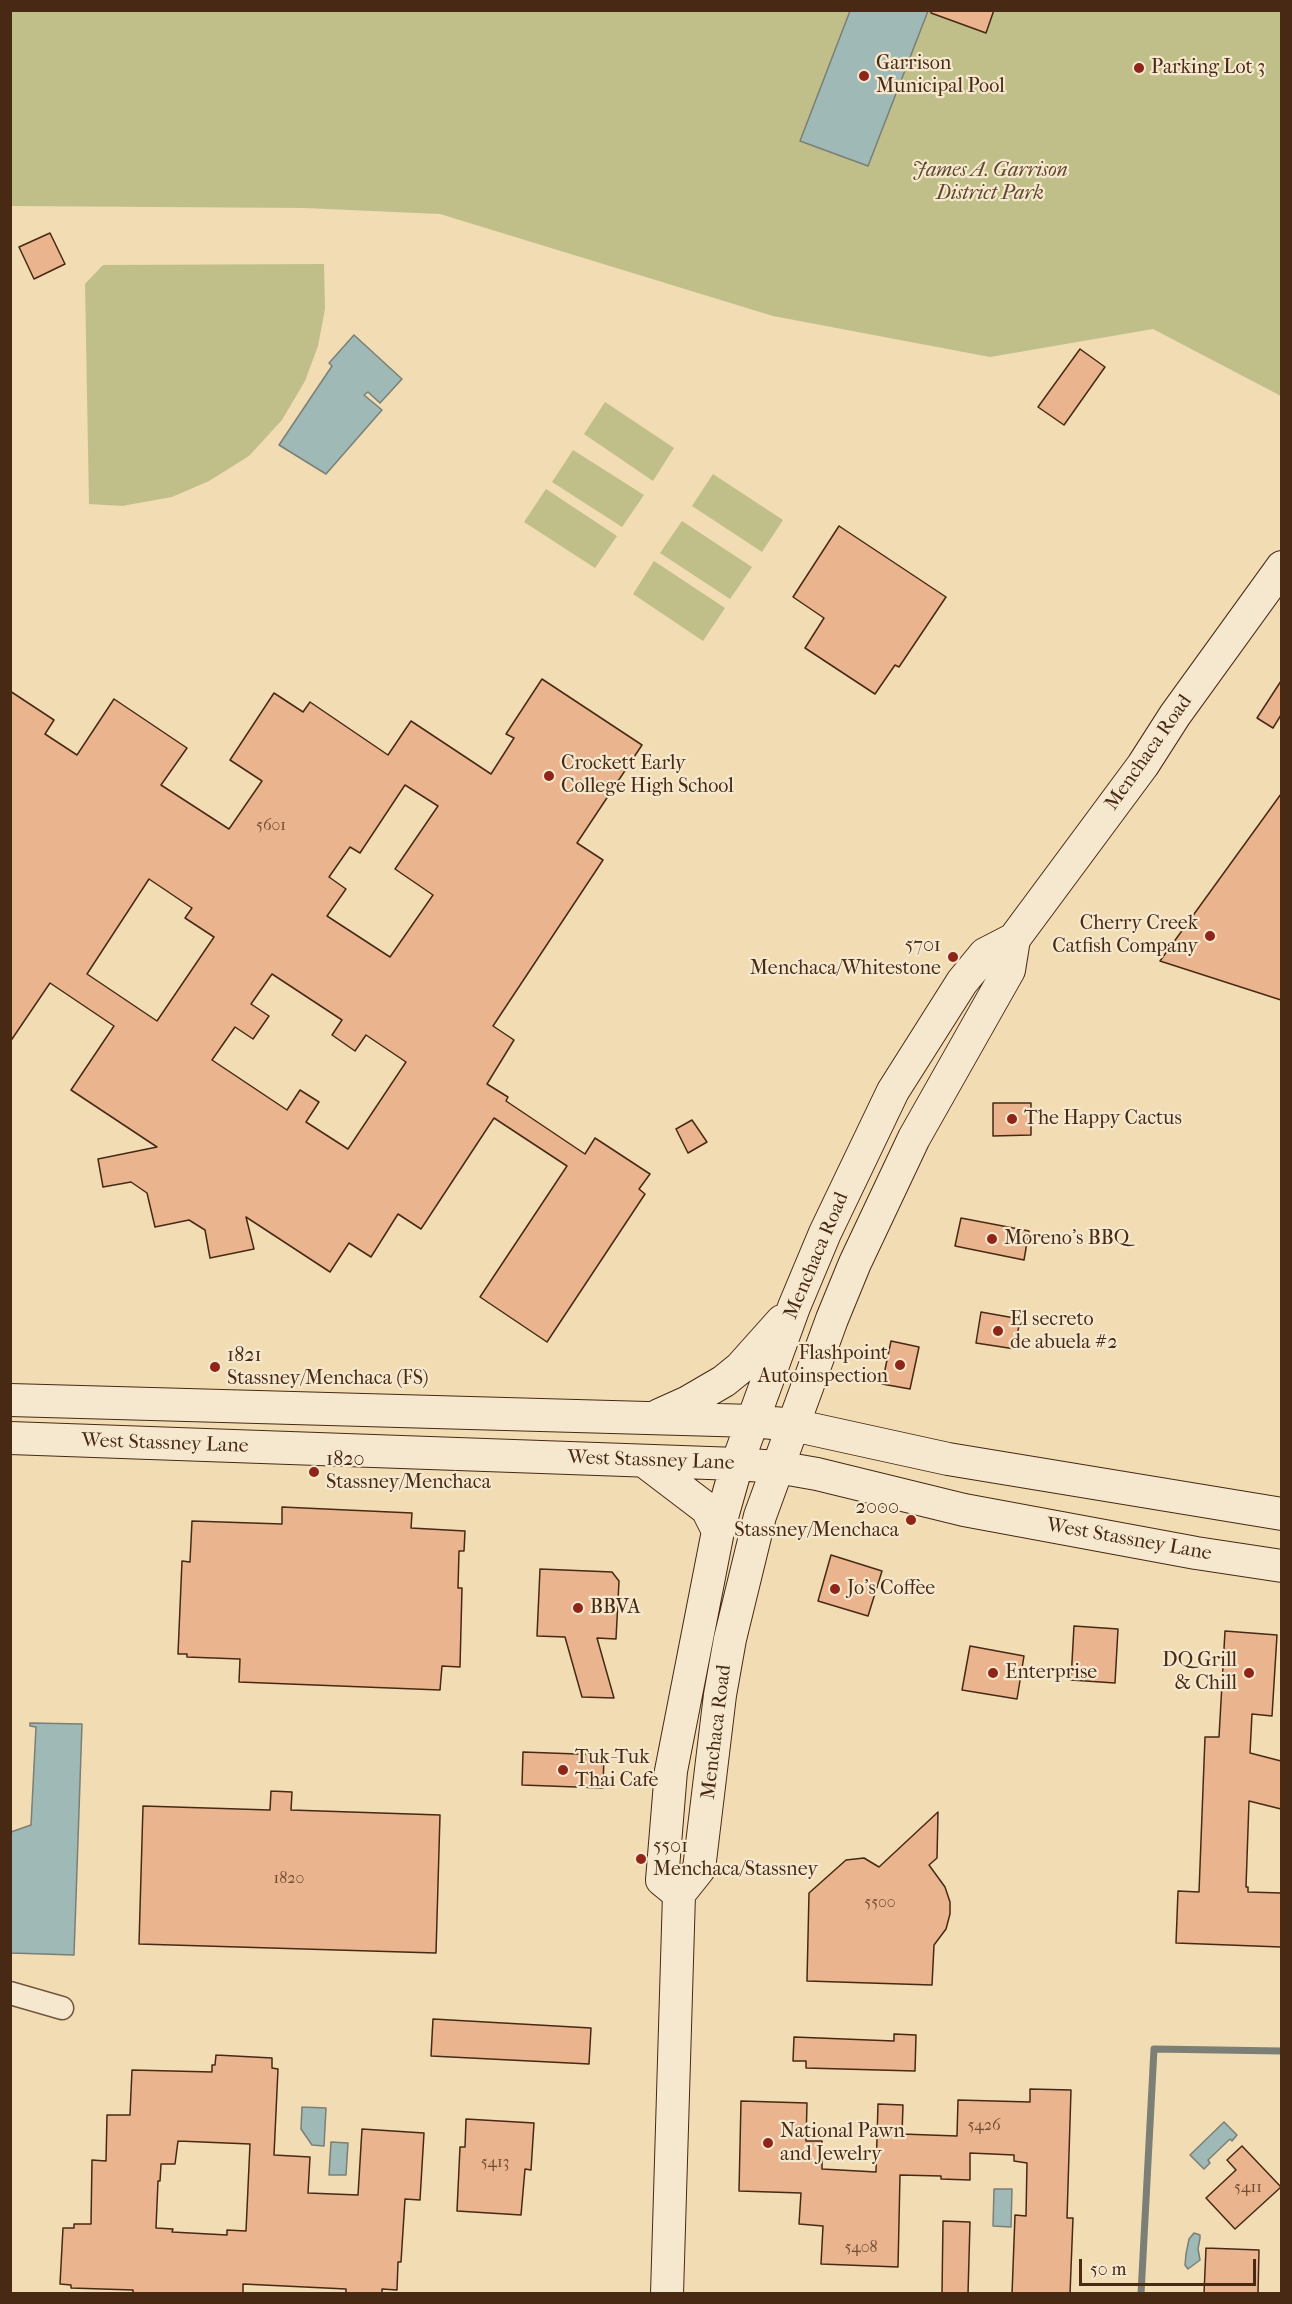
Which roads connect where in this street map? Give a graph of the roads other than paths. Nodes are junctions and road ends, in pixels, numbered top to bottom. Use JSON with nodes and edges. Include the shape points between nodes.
{"nodes":[{"id":1,"x":1280,"y":572,"type":"edge"},
{"id":2,"x":1014,"y":939,"type":"junction"},
{"id":3,"x":794,"y":1306,"type":"junction"},
{"id":4,"x":10,"y":1400,"type":"edge"},
{"id":5,"x":157,"y":1405,"type":"junction"},
{"id":6,"x":650,"y":1419,"type":"junction"},
{"id":7,"x":753,"y":1421,"type":"junction"},
{"id":8,"x":793,"y":1425,"type":"junction"},
{"id":9,"x":10,"y":1438,"type":"edge"},
{"id":10,"x":145,"y":1443,"type":"junction"},
{"id":11,"x":644,"y":1461,"type":"junction"},
{"id":12,"x":737,"y":1464,"type":"junction"},
{"id":13,"x":777,"y":1467,"type":"junction"},
{"id":14,"x":1163,"y":1495,"type":"junction"},
{"id":15,"x":1281,"y":1514,"type":"edge"},
{"id":16,"x":718,"y":1532,"type":"junction"},
{"id":17,"x":1142,"y":1543,"type":"junction"},
{"id":18,"x":1281,"y":1566,"type":"edge"},
{"id":19,"x":679,"y":1894,"type":"junction"},
{"id":20,"x":10,"y":1993,"type":"edge"},
{"id":21,"x":62,"y":2008,"type":"dead end"},
{"id":22,"x":667,"y":2294,"type":"edge"}],
"edges":[{"from":1,"to":2,"type":"main road","name":"Menchaca Road"},
{"from":2,"to":3,"type":"main road","name":"Menchaca Road","via":[[985,954],[969,972],[893,1091]]},
{"from":2,"to":8,"type":"main road","name":"Menchaca Road","via":[[1009,970],[935,1098],[890,1186],[836,1310]]},
{"from":3,"to":6,"type":"main road","via":[[724,1381]]},
{"from":3,"to":7,"type":"main road","name":"Menchaca Road"},
{"from":4,"to":5,"type":"main road","name":"West Stassney Lane"},
{"from":5,"to":6,"type":"main road","name":"West Stassney Lane"},
{"from":5,"to":10,"type":"main road"},
{"from":6,"to":7,"type":"main road","name":"West Stassney Lane"},
{"from":7,"to":8,"type":"main road","name":"West Stassney Lane"},
{"from":7,"to":12,"type":"main road","name":"Menchaca Road"},
{"from":8,"to":13,"type":"main road","name":"Menchaca Road"},
{"from":8,"to":14,"type":"main road","name":"West Stassney Lane","via":[[948,1460]]},
{"from":9,"to":10,"type":"main road","name":"West Stassney Lane"},
{"from":10,"to":11,"type":"main road","name":"West Stassney Lane"},
{"from":11,"to":12,"type":"main road","name":"West Stassney Lane"},
{"from":11,"to":16,"type":"main road","via":[[707,1509]]},
{"from":12,"to":13,"type":"main road","name":"West Stassney Lane"},
{"from":12,"to":16,"type":"main road","name":"Menchaca Road"},
{"from":13,"to":17,"type":"main road","name":"West Stassney Lane","via":[[964,1510]]},
{"from":13,"to":19,"type":"main road","name":"Menchaca Road","via":[[760,1516],[725,1662],[699,1869]]},
{"from":14,"to":15,"type":"main road","name":"West Stassney Lane"},
{"from":14,"to":17,"type":"main road"},
{"from":16,"to":19,"type":"main road","name":"Menchaca Road","via":[[671,1771],[662,1880]]},
{"from":17,"to":18,"type":"main road","name":"West Stassney Lane"},
{"from":19,"to":22,"type":"main road"},
{"from":20,"to":21,"type":"street"}]}
